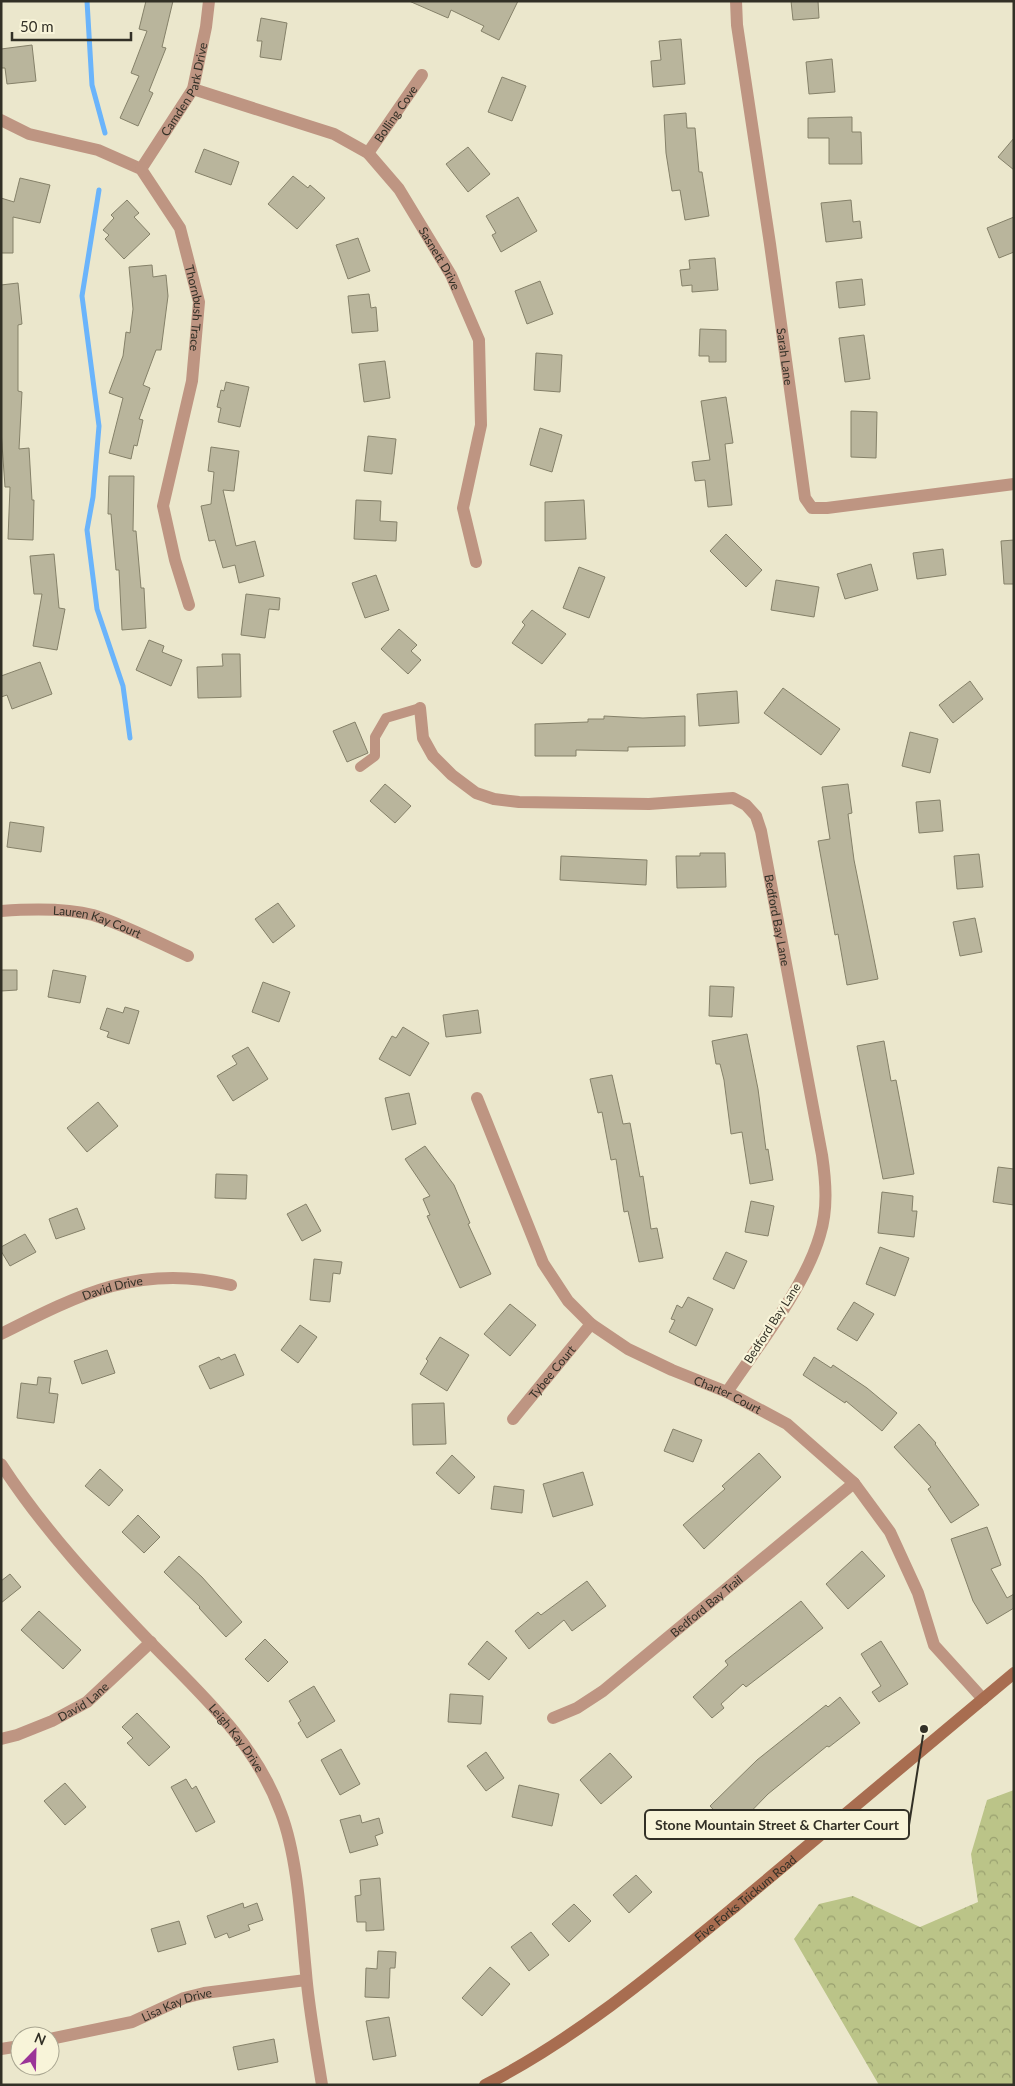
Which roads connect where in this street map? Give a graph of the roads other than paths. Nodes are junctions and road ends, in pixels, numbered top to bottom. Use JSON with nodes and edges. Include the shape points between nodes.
{"nodes":[{"id":1,"x":209,"y":1,"type":"edge"},
{"id":2,"x":736,"y":1,"type":"edge"},
{"id":3,"x":422,"y":75,"type":"dead end"},
{"id":4,"x":193,"y":89,"type":"junction"},
{"id":5,"x":1,"y":120,"type":"edge"},
{"id":6,"x":368,"y":153,"type":"junction"},
{"id":7,"x":141,"y":169,"type":"junction"},
{"id":8,"x":1014,"y":484,"type":"edge"},
{"id":9,"x":476,"y":562,"type":"dead end"},
{"id":10,"x":189,"y":605,"type":"dead end"},
{"id":11,"x":420,"y":708,"type":"joint"},
{"id":12,"x":360,"y":767,"type":"dead end"},
{"id":13,"x":1,"y":911,"type":"edge"},
{"id":14,"x":188,"y":956,"type":"dead end"},
{"id":15,"x":477,"y":1098,"type":"dead end"},
{"id":16,"x":231,"y":1285,"type":"dead end"},
{"id":17,"x":591,"y":1324,"type":"junction"},
{"id":18,"x":1,"y":1334,"type":"edge"},
{"id":19,"x":727,"y":1392,"type":"junction"},
{"id":20,"x":513,"y":1419,"type":"dead end"},
{"id":21,"x":1,"y":1464,"type":"edge"},
{"id":22,"x":854,"y":1484,"type":"junction"},
{"id":23,"x":151,"y":1642,"type":"junction"},
{"id":24,"x":1014,"y":1673,"type":"edge"},
{"id":25,"x":982,"y":1699,"type":"junction"},
{"id":26,"x":553,"y":1718,"type":"dead end"},
{"id":27,"x":1,"y":1739,"type":"edge"},
{"id":28,"x":306,"y":1980,"type":"junction"},
{"id":29,"x":60,"y":2037,"type":"edge"},
{"id":30,"x":493,"y":2083,"type":"edge"},
{"id":31,"x":322,"y":2085,"type":"edge"}],
"edges":[{"from":1,"to":4,"type":"street","name":"Camden Park Drive"},
{"from":2,"to":8,"type":"street","name":"Sarah Lane","via":[[806,498],[812,508],[827,508]]},
{"from":3,"to":6,"type":"street","name":"Bolling Cove"},
{"from":4,"to":6,"type":"street","name":"Sasnett Drive","via":[[334,134]]},
{"from":4,"to":7,"type":"street","name":"Camden Park Drive"},
{"from":5,"to":7,"type":"street","via":[[29,134],[98,150]]},
{"from":6,"to":9,"type":"street","name":"Sasnett Drive","via":[[399,189],[451,275],[479,340],[481,425],[464,508]]},
{"from":7,"to":10,"type":"street","name":"Thornbush Trace","via":[[180,228],[199,302],[192,381],[163,506]]},
{"from":11,"to":12,"type":"lane","via":[[386,718],[375,737],[375,756]]},
{"from":11,"to":19,"type":"street","name":"Bedford Bay Lane","via":[[423,738],[433,756],[476,793],[494,799],[648,804],[733,798],[756,816],[822,1155],[826,1202],[820,1234],[808,1267]]},
{"from":13,"to":14,"type":"street","name":"Lauren Kay Court","via":[[38,909],[92,915]]},
{"from":15,"to":17,"type":"street","name":"Charter Court","via":[[543,1263],[568,1301]]},
{"from":16,"to":18,"type":"street","name":"David Drive","via":[[186,1277],[120,1283],[64,1302]]},
{"from":17,"to":19,"type":"street","name":"Charter Court","via":[[628,1349]]},
{"from":17,"to":20,"type":"street","name":"Tybee Court"},
{"from":19,"to":22,"type":"street","name":"Charter Court","via":[[787,1424]]},
{"from":21,"to":23,"type":"street","name":"Leigh Kay Drive","via":[[51,1533]]},
{"from":22,"to":25,"type":"street","name":"Charter Court","via":[[890,1532],[918,1593],[934,1645]]},
{"from":22,"to":26,"type":"street","name":"Bedford Bay Trail","via":[[603,1691],[577,1708]]},
{"from":23,"to":27,"type":"street","name":"David Lane","via":[[87,1702],[52,1721]]},
{"from":23,"to":28,"type":"street","name":"Leigh Kay Drive","via":[[237,1733],[274,1795],[287,1830]]},
{"from":24,"to":25,"type":"main road","name":"Five Forks Trickum Road"},
{"from":25,"to":30,"type":"main road","name":"Five Forks Trickum Road","via":[[747,1897],[638,1984],[565,2038]]},
{"from":28,"to":29,"type":"street","name":"Lisa Kay Drive","via":[[190,1996],[132,2022]]},
{"from":28,"to":31,"type":"street","name":"Leigh Kay Drive"}]}
